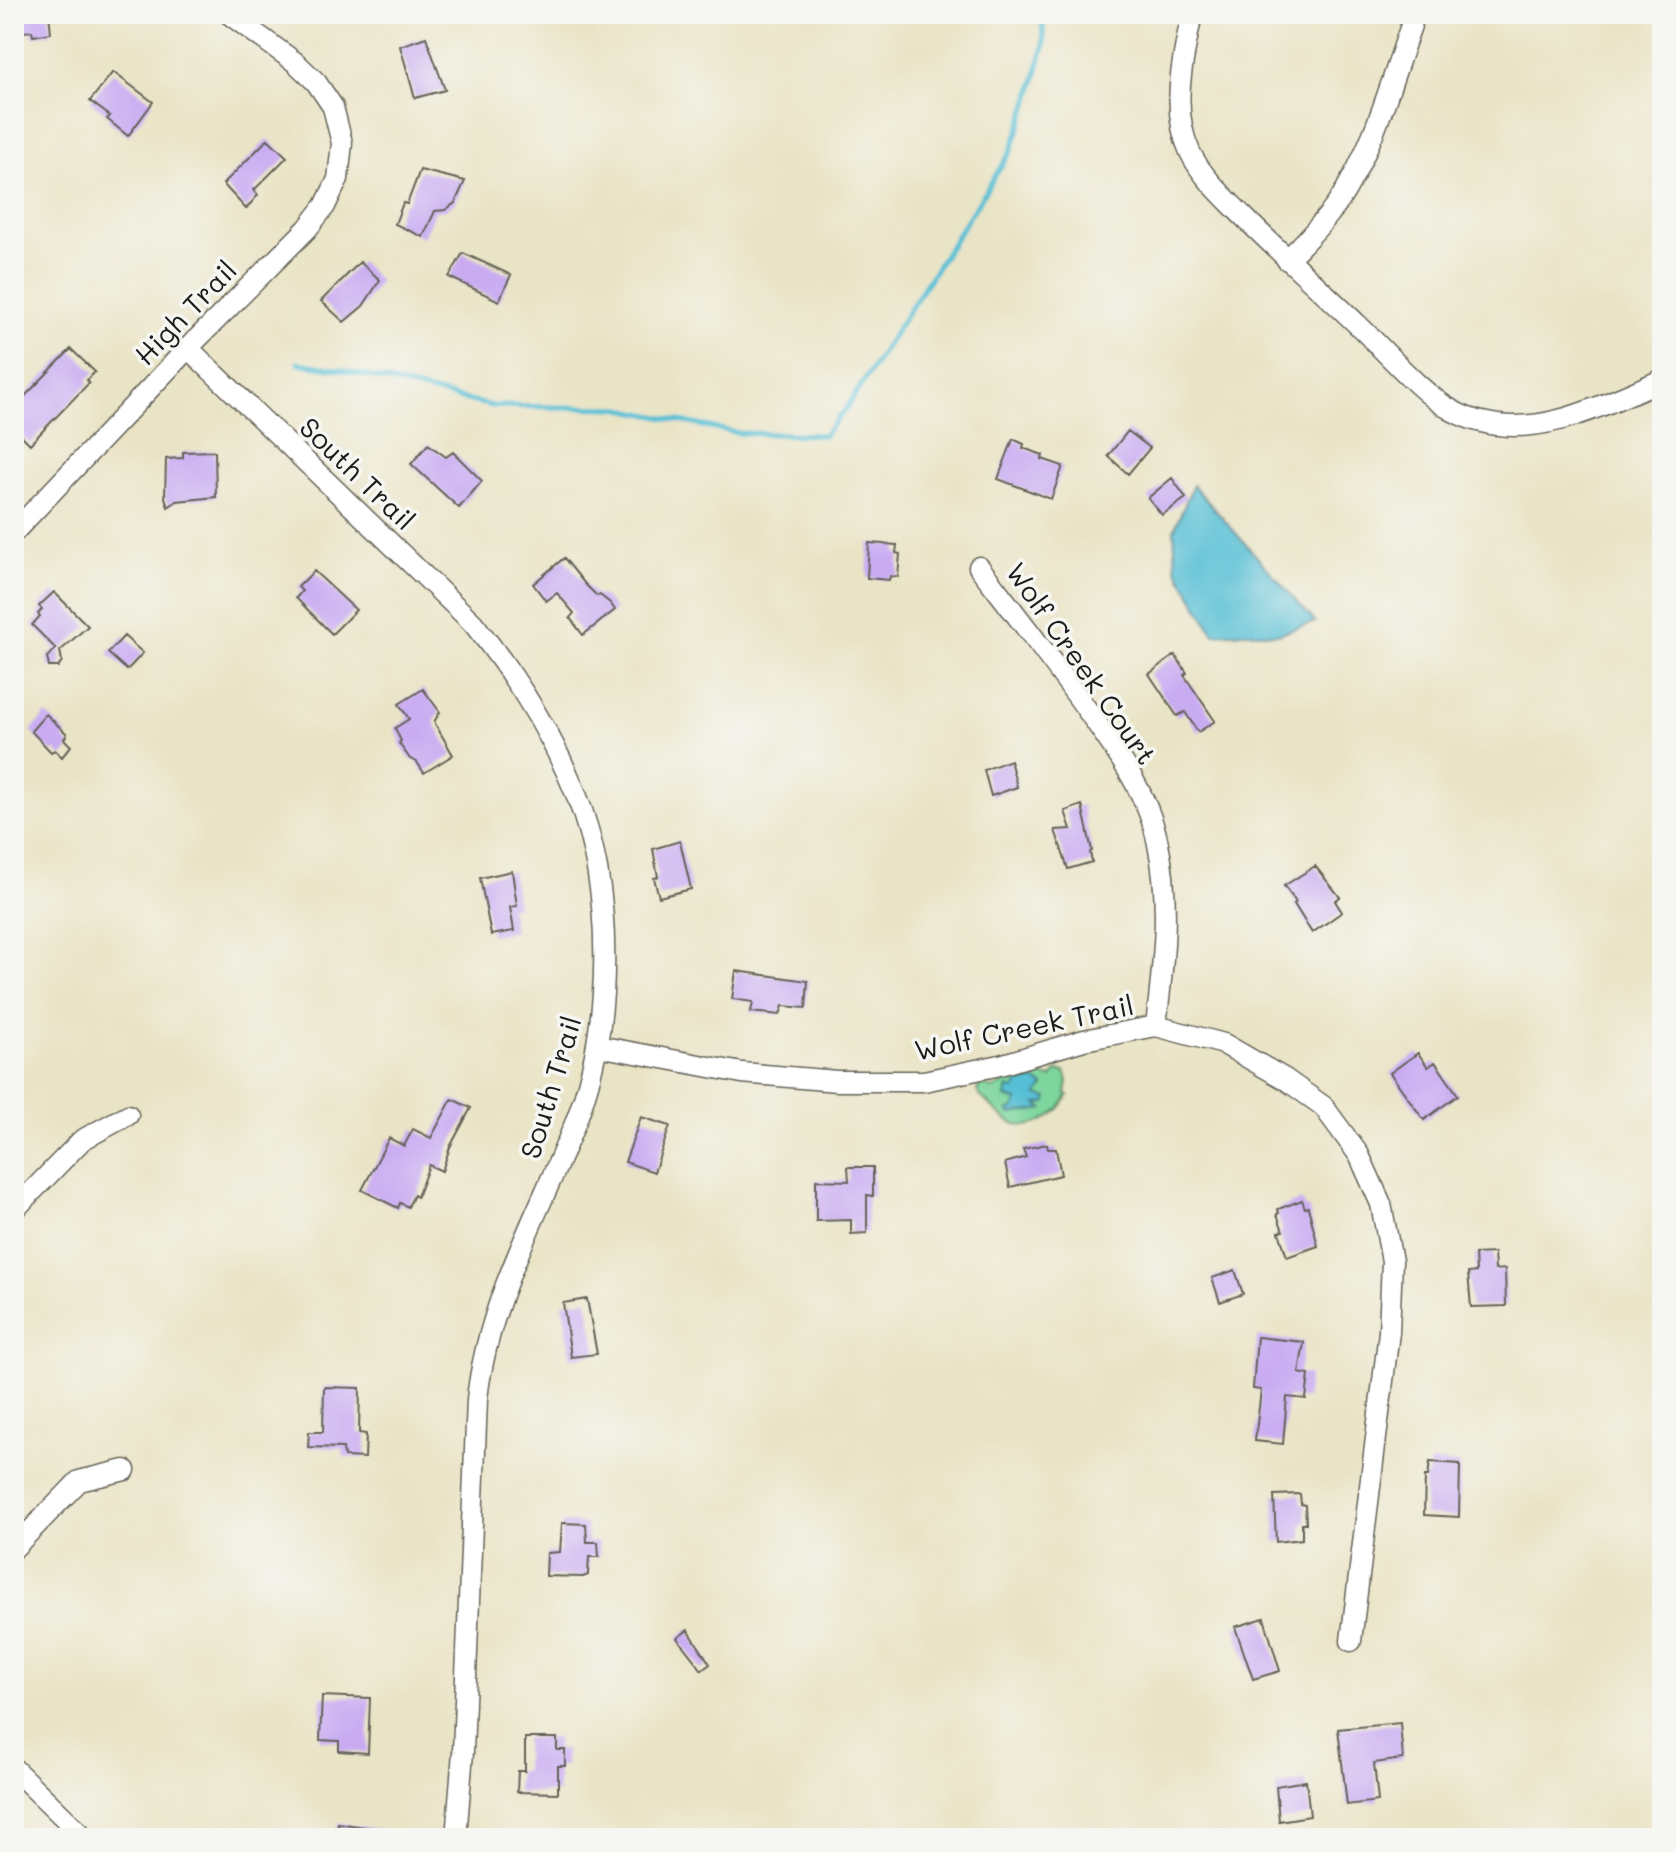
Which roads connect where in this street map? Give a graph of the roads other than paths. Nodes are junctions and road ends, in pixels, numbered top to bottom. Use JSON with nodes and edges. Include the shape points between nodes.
{"nodes":[{"id":1,"x":229,"y":14,"type":"edge"},
{"id":2,"x":1192,"y":14,"type":"edge"},
{"id":3,"x":1415,"y":14,"type":"edge"},
{"id":4,"x":1287,"y":260,"type":"junction"},
{"id":5,"x":188,"y":348,"type":"junction"},
{"id":6,"x":1662,"y":380,"type":"edge"},
{"id":7,"x":14,"y":532,"type":"edge"},
{"id":8,"x":979,"y":567,"type":"dead end"},
{"id":9,"x":1156,"y":1026,"type":"junction"},
{"id":10,"x":598,"y":1046,"type":"junction"},
{"id":11,"x":128,"y":1115,"type":"dead end"},
{"id":12,"x":14,"y":1210,"type":"edge"},
{"id":13,"x":125,"y":1470,"type":"dead end"},
{"id":14,"x":14,"y":1548,"type":"edge"},
{"id":15,"x":1351,"y":1641,"type":"dead end"},
{"id":16,"x":14,"y":1769,"type":"edge"},
{"id":17,"x":85,"y":1838,"type":"edge"},
{"id":18,"x":456,"y":1838,"type":"edge"}],
"edges":[{"from":1,"to":5,"type":"street","name":"High Trail","via":[[295,62],[333,107],[342,143],[338,179],[307,229]]},
{"from":2,"to":4,"type":"street","via":[[1180,85],[1189,151],[1211,183]]},
{"from":3,"to":4,"type":"street","via":[[1353,178],[1335,207]]},
{"from":4,"to":6,"type":"street","via":[[1425,389],[1452,411],[1482,422],[1540,426]]},
{"from":5,"to":7,"type":"street","name":"High Trail"},
{"from":5,"to":10,"type":"street","name":"South Trail","via":[[473,623],[527,699],[577,796],[592,849],[603,947]]},
{"from":8,"to":9,"type":"street","name":"Wolf Creek Court","via":[[1096,722],[1146,805],[1158,840],[1166,926]]},
{"from":9,"to":10,"type":"street","name":"Wolf Creek Trail","via":[[924,1081],[742,1073]]},
{"from":9,"to":15,"type":"street","name":"Wolf Creek Trail","via":[[1224,1044],[1323,1106],[1359,1155],[1381,1204],[1392,1261],[1392,1310]]},
{"from":10,"to":18,"type":"street","name":"South Trail","via":[[575,1122],[505,1284],[482,1360]]},
{"from":11,"to":12,"type":"street","via":[[82,1140]]},
{"from":13,"to":14,"type":"street","via":[[79,1481]]},
{"from":16,"to":17,"type":"street"}]}
